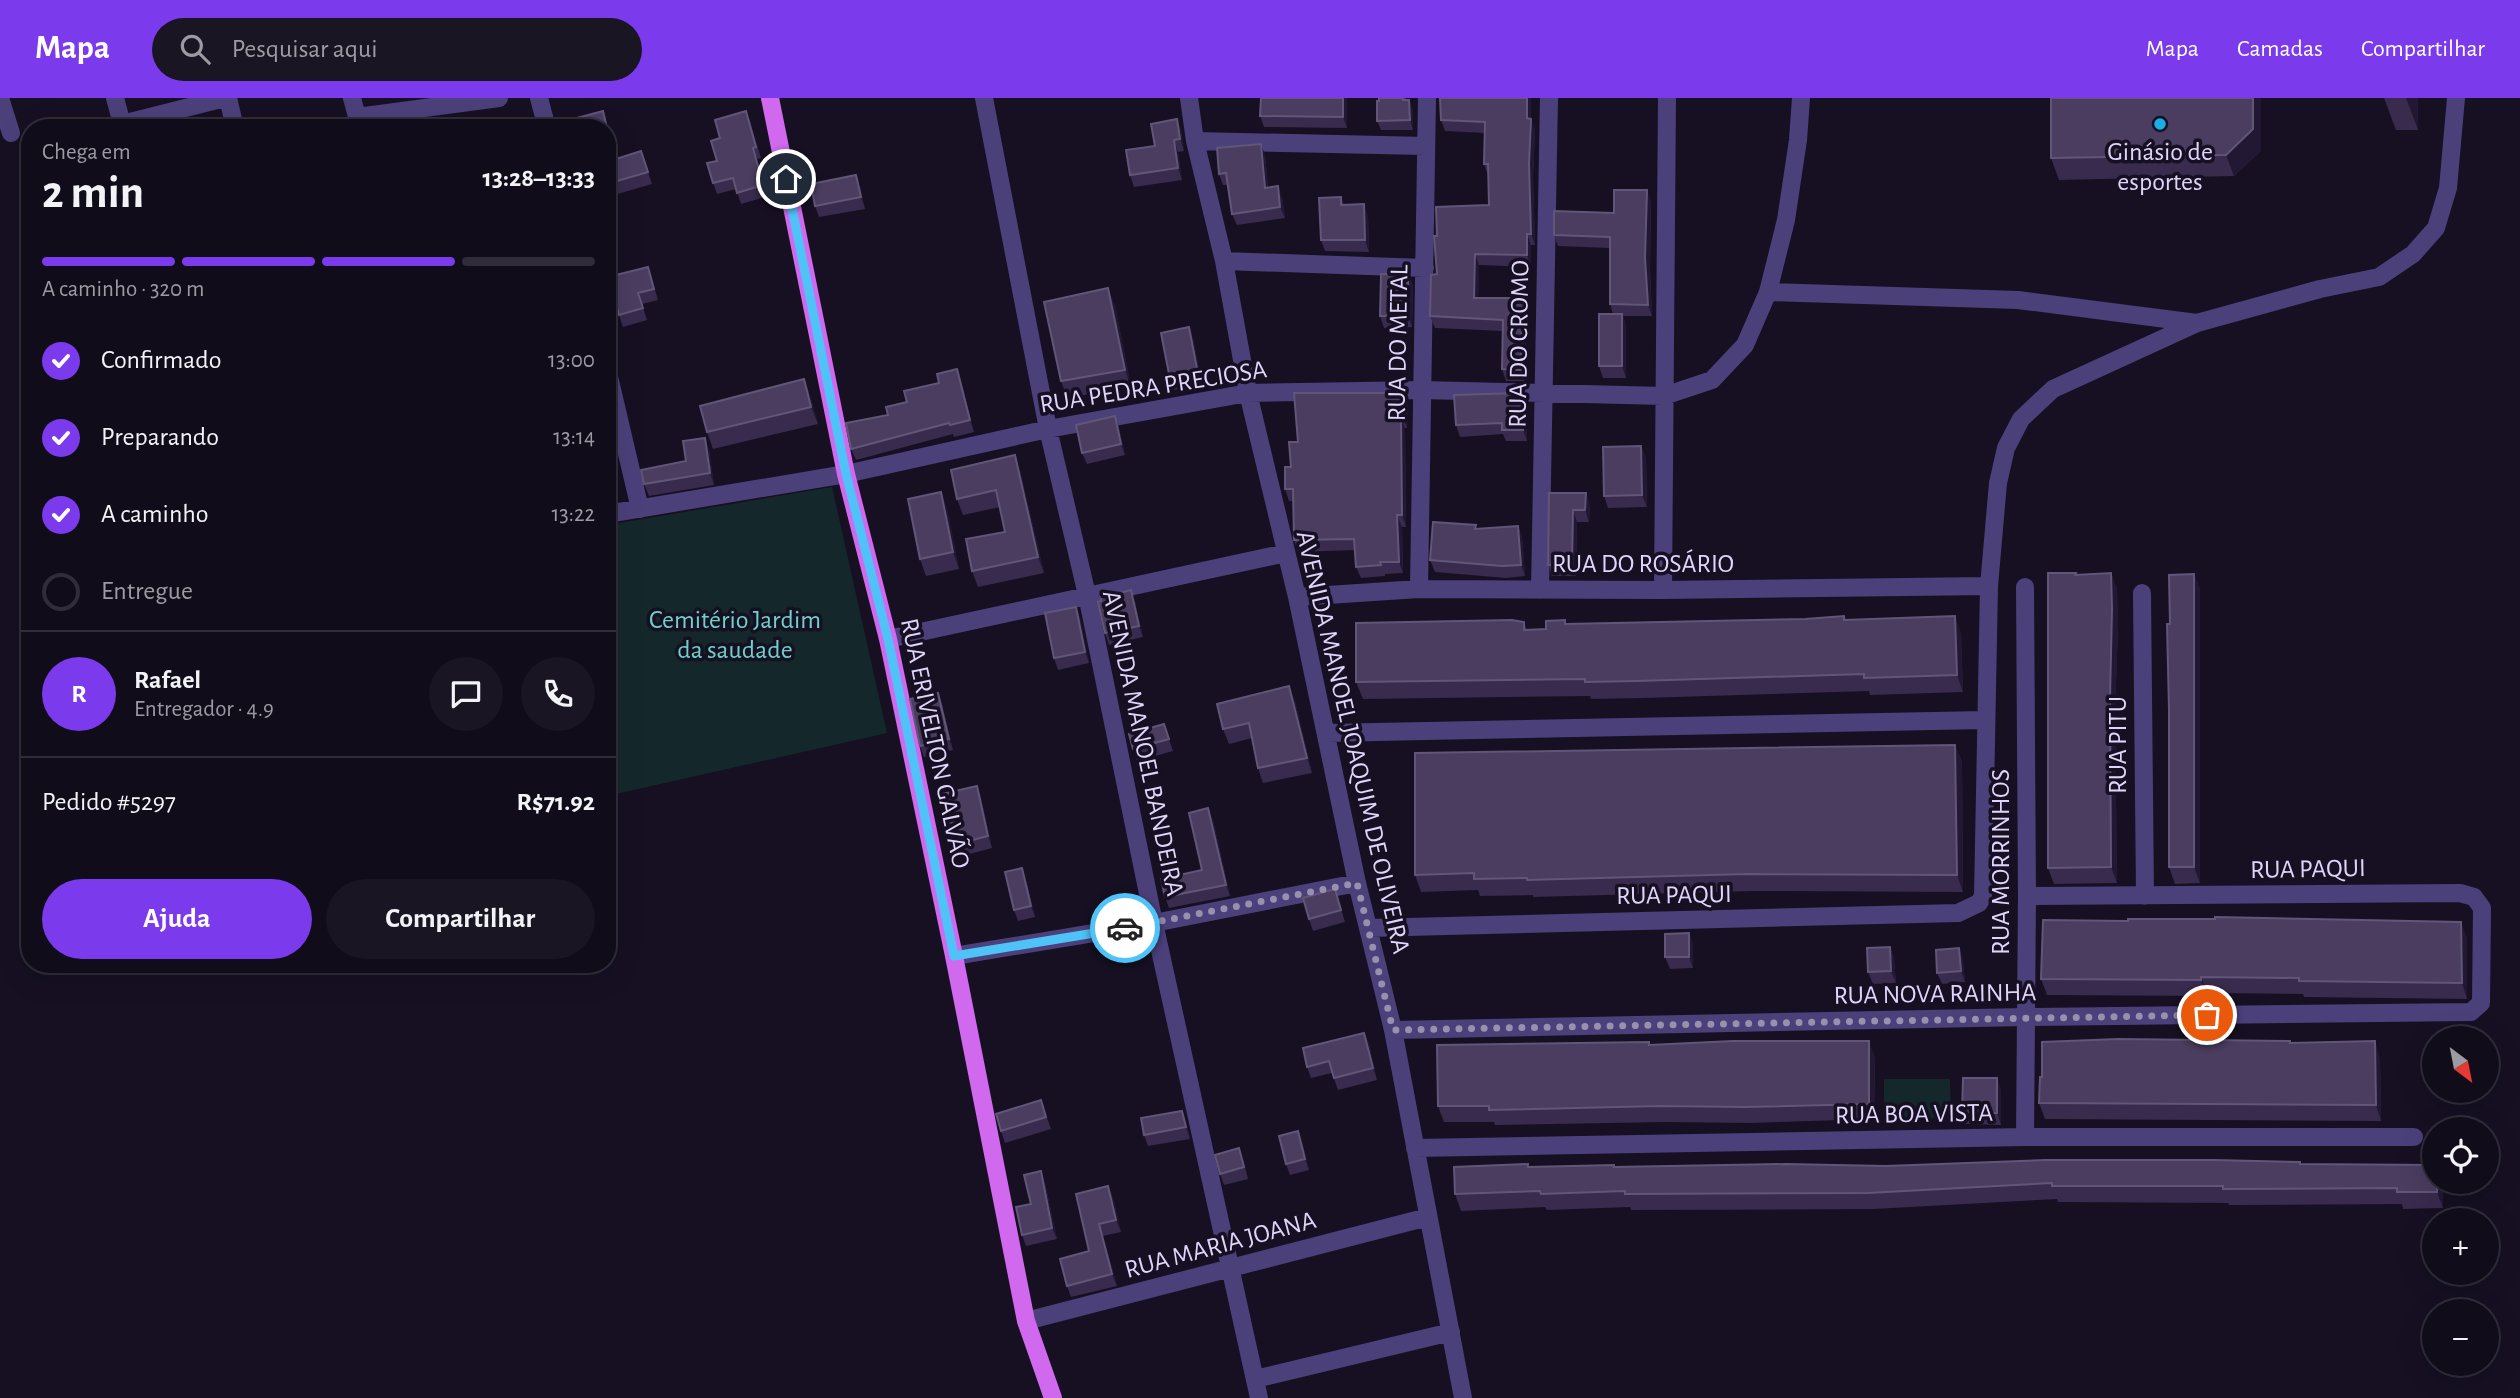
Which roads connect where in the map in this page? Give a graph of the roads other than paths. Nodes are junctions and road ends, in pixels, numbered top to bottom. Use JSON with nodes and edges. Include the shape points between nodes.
{"nodes":[{"id":1,"x":0,"y":98,"type":"edge"},
{"id":2,"x":115,"y":98,"type":"edge"},
{"id":3,"x":226,"y":98,"type":"edge"},
{"id":4,"x":352,"y":98,"type":"edge"},
{"id":5,"x":499,"y":98,"type":"edge"},
{"id":6,"x":540,"y":98,"type":"edge"},
{"id":7,"x":770,"y":98,"type":"edge"},
{"id":8,"x":984,"y":98,"type":"edge"},
{"id":9,"x":1189,"y":98,"type":"edge"},
{"id":10,"x":1427,"y":98,"type":"edge"},
{"id":11,"x":1549,"y":98,"type":"edge"},
{"id":12,"x":1667,"y":98,"type":"edge"},
{"id":13,"x":1801,"y":98,"type":"edge"},
{"id":14,"x":2456,"y":98,"type":"edge"},
{"id":15,"x":121,"y":119,"type":"edge"},
{"id":16,"x":142,"y":119,"type":"edge"},
{"id":17,"x":232,"y":119,"type":"edge"},
{"id":18,"x":357,"y":119,"type":"edge"},
{"id":19,"x":376,"y":119,"type":"edge"},
{"id":20,"x":545,"y":119,"type":"edge"},
{"id":21,"x":11,"y":133,"type":"dead end"},
{"id":22,"x":1195,"y":141,"type":"junction"},
{"id":23,"x":1426,"y":146,"type":"junction"},
{"id":24,"x":1224,"y":261,"type":"junction"},
{"id":25,"x":1425,"y":268,"type":"junction"},
{"id":26,"x":1768,"y":292,"type":"junction"},
{"id":27,"x":2197,"y":323,"type":"junction"},
{"id":28,"x":1421,"y":390,"type":"junction"},
{"id":29,"x":1544,"y":392,"type":"junction"},
{"id":30,"x":1248,"y":393,"type":"junction"},
{"id":31,"x":1664,"y":396,"type":"junction"},
{"id":32,"x":616,"y":415,"type":"edge"},
{"id":33,"x":1048,"y":429,"type":"junction"},
{"id":34,"x":846,"y":474,"type":"junction"},
{"id":35,"x":640,"y":509,"type":"junction"},
{"id":36,"x":616,"y":513,"type":"edge"},
{"id":37,"x":1286,"y":552,"type":"junction"},
{"id":38,"x":1989,"y":586,"type":"junction"},
{"id":39,"x":2025,"y":587,"type":"dead end"},
{"id":40,"x":1419,"y":589,"type":"junction"},
{"id":41,"x":1541,"y":590,"type":"junction"},
{"id":42,"x":1663,"y":590,"type":"junction"},
{"id":43,"x":2142,"y":593,"type":"dead end"},
{"id":44,"x":1087,"y":595,"type":"junction"},
{"id":45,"x":1297,"y":597,"type":"junction"},
{"id":46,"x":888,"y":639,"type":"junction"},
{"id":47,"x":1985,"y":720,"type":"junction"},
{"id":48,"x":1326,"y":733,"type":"junction"},
{"id":49,"x":1357,"y":883,"type":"junction"},
{"id":50,"x":2145,"y":896,"type":"junction"},
{"id":51,"x":2027,"y":897,"type":"junction"},
{"id":52,"x":1154,"y":923,"type":"junction"},
{"id":53,"x":1368,"y":928,"type":"junction"},
{"id":54,"x":954,"y":956,"type":"junction"},
{"id":55,"x":2476,"y":1008,"type":"joint"},
{"id":56,"x":2026,"y":1017,"type":"junction"},
{"id":57,"x":1393,"y":1030,"type":"junction"},
{"id":58,"x":2025,"y":1137,"type":"junction"},
{"id":59,"x":2414,"y":1137,"type":"dead end"},
{"id":60,"x":1415,"y":1148,"type":"junction"},
{"id":61,"x":1427,"y":1217,"type":"junction"},
{"id":62,"x":1230,"y":1269,"type":"junction"},
{"id":63,"x":1026,"y":1321,"type":"junction"},
{"id":64,"x":1451,"y":1332,"type":"junction"},
{"id":65,"x":1255,"y":1379,"type":"junction"},
{"id":66,"x":1053,"y":1398,"type":"edge"},
{"id":67,"x":1259,"y":1398,"type":"edge"},
{"id":68,"x":1463,"y":1398,"type":"edge"}],
"edges":[{"from":1,"to":21,"type":"street"},
{"from":2,"to":15,"type":"street"},
{"from":3,"to":16,"type":"street"},
{"from":3,"to":17,"type":"street"},
{"from":4,"to":18,"type":"street"},
{"from":5,"to":19,"type":"street"},
{"from":6,"to":20,"type":"street"},
{"from":7,"to":34,"type":"main road","name":"RUA ERIVELTON GALVÃO"},
{"from":8,"to":33,"type":"street","name":"AVENIDA MANOEL BANDEIRA"},
{"from":9,"to":22,"type":"street","name":"AVENIDA MANOEL JOAQUIM DE OLIVEIRA"},
{"from":10,"to":23,"type":"street","name":"RUA DO METAL"},
{"from":11,"to":29,"type":"street","name":"RUA DO CROMO"},
{"from":12,"to":31,"type":"street"},
{"from":13,"to":26,"type":"street","via":[[1786,220]]},
{"from":14,"to":27,"type":"street","via":[[2448,188],[2436,228],[2413,254],[2379,277]]},
{"from":22,"to":23,"type":"street"},
{"from":22,"to":24,"type":"street","name":"AVENIDA MANOEL JOAQUIM DE OLIVEIRA"},
{"from":23,"to":25,"type":"street","name":"RUA DO METAL"},
{"from":24,"to":25,"type":"street"},
{"from":24,"to":30,"type":"street","name":"AVENIDA MANOEL JOAQUIM DE OLIVEIRA"},
{"from":25,"to":28,"type":"street","name":"RUA DO METAL"},
{"from":26,"to":27,"type":"street","via":[[2018,300]]},
{"from":26,"to":31,"type":"street","name":"RUA PEDRA PRECIOSA","via":[[1745,345],[1712,380]]},
{"from":27,"to":38,"type":"street","via":[[2053,389],[2021,419],[2006,448],[1998,483]]},
{"from":28,"to":29,"type":"street","name":"RUA PEDRA PRECIOSA"},
{"from":28,"to":30,"type":"street","name":"RUA PEDRA PRECIOSA"},
{"from":28,"to":40,"type":"street","name":"RUA DO METAL"},
{"from":29,"to":31,"type":"street","name":"RUA PEDRA PRECIOSA"},
{"from":29,"to":41,"type":"street","name":"RUA DO CROMO"},
{"from":30,"to":33,"type":"street","name":"RUA PEDRA PRECIOSA"},
{"from":30,"to":37,"type":"street","name":"AVENIDA MANOEL JOAQUIM DE OLIVEIRA"},
{"from":31,"to":42,"type":"street"},
{"from":32,"to":35,"type":"street"},
{"from":33,"to":34,"type":"street","name":"RUA PEDRA PRECIOSA"},
{"from":33,"to":44,"type":"street","name":"AVENIDA MANOEL BANDEIRA"},
{"from":34,"to":35,"type":"street","name":"RUA PEDRA PRECIOSA"},
{"from":34,"to":46,"type":"main road","name":"RUA ERIVELTON GALVÃO"},
{"from":35,"to":36,"type":"street","name":"RUA PEDRA PRECIOSA"},
{"from":37,"to":44,"type":"street"},
{"from":37,"to":45,"type":"street","name":"AVENIDA MANOEL JOAQUIM DE OLIVEIRA"},
{"from":38,"to":42,"type":"street","name":"RUA DO ROSÁRIO"},
{"from":38,"to":47,"type":"street"},
{"from":39,"to":51,"type":"street","name":"RUA MORRINHOS"},
{"from":40,"to":41,"type":"street","name":"RUA DO ROSÁRIO"},
{"from":40,"to":45,"type":"street","name":"RUA DO ROSÁRIO"},
{"from":41,"to":42,"type":"street","name":"RUA DO ROSÁRIO"},
{"from":43,"to":50,"type":"street","name":"RUA PITU"},
{"from":44,"to":46,"type":"street"},
{"from":44,"to":52,"type":"street","name":"AVENIDA MANOEL BANDEIRA"},
{"from":45,"to":48,"type":"street","name":"AVENIDA MANOEL JOAQUIM DE OLIVEIRA"},
{"from":46,"to":54,"type":"main road","name":"RUA ERIVELTON GALVÃO"},
{"from":47,"to":48,"type":"street"},
{"from":47,"to":53,"type":"street","name":"RUA PAQUI","via":[[1983,896],[1979,903],[1958,913]]},
{"from":48,"to":49,"type":"street","name":"AVENIDA MANOEL JOAQUIM DE OLIVEIRA"},
{"from":49,"to":52,"type":"street"},
{"from":49,"to":53,"type":"street","name":"AVENIDA MANOEL JOAQUIM DE OLIVEIRA"},
{"from":50,"to":51,"type":"street","name":"RUA PAQUI"},
{"from":50,"to":55,"type":"street","name":"RUA PAQUI","via":[[2460,893],[2474,897],[2482,908],[2481,1003]]},
{"from":51,"to":56,"type":"street","name":"RUA MORRINHOS"},
{"from":52,"to":54,"type":"street"},
{"from":52,"to":62,"type":"street","name":"AVENIDA MANOEL BANDEIRA"},
{"from":53,"to":57,"type":"street","name":"AVENIDA MANOEL JOAQUIM DE OLIVEIRA"},
{"from":54,"to":63,"type":"main road","name":"RUA ERIVELTON GALVÃO"},
{"from":55,"to":56,"type":"street","name":"RUA NOVA RAINHA","via":[[2471,1012]]},
{"from":56,"to":57,"type":"street","name":"RUA NOVA RAINHA"},
{"from":56,"to":58,"type":"street","name":"RUA MORRINHOS"},
{"from":57,"to":60,"type":"street","name":"AVENIDA MANOEL JOAQUIM DE OLIVEIRA"},
{"from":58,"to":59,"type":"street","name":"RUA BOA VISTA"},
{"from":58,"to":60,"type":"street","name":"RUA BOA VISTA"},
{"from":60,"to":61,"type":"street","name":"AVENIDA MANOEL JOAQUIM DE OLIVEIRA"},
{"from":61,"to":62,"type":"street","name":"RUA MARIA JOANA"},
{"from":61,"to":64,"type":"street","name":"AVENIDA MANOEL JOAQUIM DE OLIVEIRA"},
{"from":62,"to":63,"type":"street","name":"RUA MARIA JOANA"},
{"from":62,"to":65,"type":"street","name":"AVENIDA MANOEL BANDEIRA"},
{"from":63,"to":66,"type":"main road","name":"RUA ERIVELTON GALVÃO"},
{"from":64,"to":65,"type":"street"},
{"from":64,"to":68,"type":"street","name":"AVENIDA MANOEL JOAQUIM DE OLIVEIRA"},
{"from":65,"to":67,"type":"street","name":"AVENIDA MANOEL BANDEIRA"}]}
